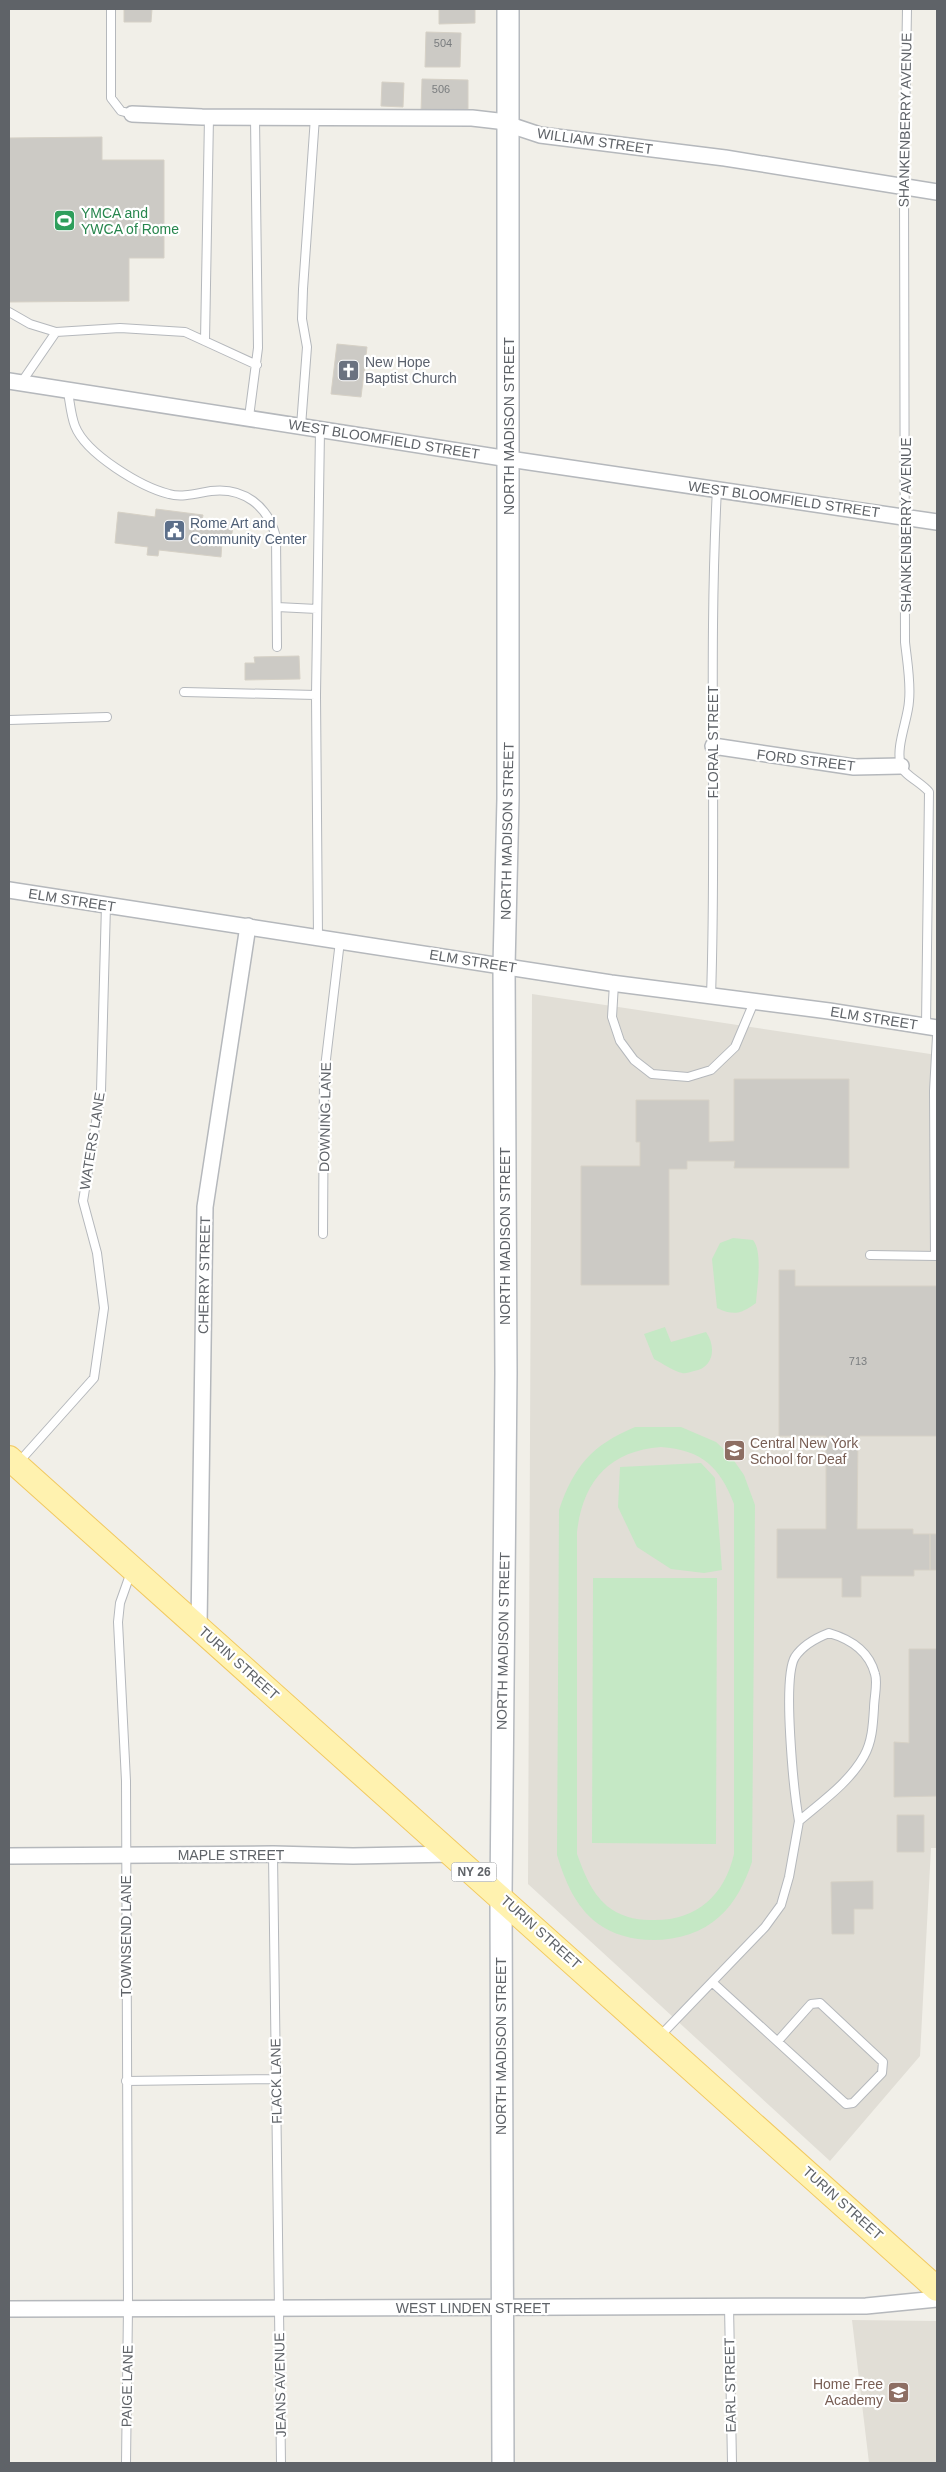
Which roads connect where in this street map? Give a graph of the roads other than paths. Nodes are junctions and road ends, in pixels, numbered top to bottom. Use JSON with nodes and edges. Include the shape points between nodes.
{"nodes":[{"id":1,"x":111,"y":9,"type":"edge"},
{"id":2,"x":508,"y":9,"type":"edge"},
{"id":3,"x":907,"y":9,"type":"edge"},
{"id":4,"x":132,"y":114,"type":"joint"},
{"id":5,"x":209,"y":117,"type":"junction"},
{"id":6,"x":255,"y":118,"type":"junction"},
{"id":7,"x":315,"y":118,"type":"junction"},
{"id":8,"x":508,"y":126,"type":"junction"},
{"id":9,"x":904,"y":188,"type":"junction"},
{"id":10,"x":937,"y":192,"type":"edge"},
{"id":11,"x":9,"y":312,"type":"edge"},
{"id":12,"x":56,"y":332,"type":"junction"},
{"id":13,"x":205,"y":341,"type":"junction"},
{"id":14,"x":257,"y":365,"type":"junction"},
{"id":15,"x":15,"y":382,"type":"edge"},
{"id":16,"x":68,"y":392,"type":"junction"},
{"id":17,"x":249,"y":417,"type":"junction"},
{"id":18,"x":301,"y":426,"type":"junction"},
{"id":19,"x":320,"y":430,"type":"junction"},
{"id":20,"x":509,"y":459,"type":"junction"},
{"id":21,"x":717,"y":489,"type":"junction"},
{"id":22,"x":906,"y":517,"type":"junction"},
{"id":23,"x":937,"y":522,"type":"edge"},
{"id":24,"x":277,"y":607,"type":"junction"},
{"id":25,"x":317,"y":609,"type":"junction"},
{"id":26,"x":277,"y":647,"type":"dead end"},
{"id":27,"x":184,"y":692,"type":"dead end"},
{"id":28,"x":316,"y":695,"type":"junction"},
{"id":29,"x":107,"y":718,"type":"dead end"},
{"id":30,"x":9,"y":720,"type":"edge"},
{"id":31,"x":713,"y":746,"type":"junction"},
{"id":32,"x":901,"y":766,"type":"junction"},
{"id":33,"x":9,"y":890,"type":"edge"},
{"id":34,"x":106,"y":905,"type":"junction"},
{"id":35,"x":248,"y":926,"type":"junction"},
{"id":36,"x":318,"y":937,"type":"junction"},
{"id":37,"x":340,"y":941,"type":"junction"},
{"id":38,"x":504,"y":966,"type":"junction"},
{"id":39,"x":614,"y":984,"type":"junction"},
{"id":40,"x":711,"y":996,"type":"junction"},
{"id":41,"x":754,"y":1002,"type":"junction"},
{"id":42,"x":933,"y":1030,"type":"edge"},
{"id":43,"x":323,"y":1234,"type":"dead end"},
{"id":44,"x":870,"y":1255,"type":"dead end"},
{"id":45,"x":936,"y":1256,"type":"edge"},
{"id":46,"x":13,"y":1461,"type":"edge"},
{"id":47,"x":132,"y":1567,"type":"junction"},
{"id":48,"x":199,"y":1627,"type":"junction"},
{"id":49,"x":799,"y":1821,"type":"junction"},
{"id":50,"x":273,"y":1854,"type":"junction"},
{"id":51,"x":453,"y":1854,"type":"junction"},
{"id":52,"x":9,"y":1856,"type":"edge"},
{"id":53,"x":125,"y":1856,"type":"junction"},
{"id":54,"x":501,"y":1896,"type":"junction"},
{"id":55,"x":712,"y":1982,"type":"junction"},
{"id":56,"x":658,"y":2038,"type":"junction"},
{"id":57,"x":778,"y":2042,"type":"junction"},
{"id":58,"x":276,"y":2079,"type":"junction"},
{"id":59,"x":126,"y":2081,"type":"junction"},
{"id":60,"x":937,"y":2289,"type":"edge"},
{"id":61,"x":937,"y":2299,"type":"edge"},
{"id":62,"x":729,"y":2306,"type":"junction"},
{"id":63,"x":279,"y":2307,"type":"junction"},
{"id":64,"x":128,"y":2308,"type":"junction"},
{"id":65,"x":503,"y":2308,"type":"junction"},
{"id":66,"x":9,"y":2309,"type":"edge"},
{"id":67,"x":126,"y":2463,"type":"edge"},
{"id":68,"x":281,"y":2463,"type":"edge"},
{"id":69,"x":503,"y":2463,"type":"edge"},
{"id":70,"x":732,"y":2463,"type":"edge"}],
"edges":[{"from":1,"to":4,"type":"lane","via":[[111,98],[121,111]]},
{"from":2,"to":8,"type":"street","name":"NORTH MADISON STREET"},
{"from":3,"to":9,"type":"lane","name":"SHANKENBERRY AVENUE"},
{"from":4,"to":5,"type":"street","name":"WILLIAM STREET"},
{"from":5,"to":6,"type":"street","name":"WILLIAM STREET"},
{"from":5,"to":13,"type":"lane"},
{"from":6,"to":7,"type":"street","name":"WILLIAM STREET"},
{"from":6,"to":14,"type":"lane"},
{"from":7,"to":8,"type":"street","name":"WILLIAM STREET","via":[[472,118],[498,121]]},
{"from":7,"to":18,"type":"lane","via":[[303,289],[302,319],[307,347]]},
{"from":8,"to":9,"type":"street","name":"WILLIAM STREET","via":[[540,135],[724,158]]},
{"from":8,"to":20,"type":"street","name":"NORTH MADISON STREET"},
{"from":9,"to":10,"type":"street","name":"WILLIAM STREET"},
{"from":9,"to":22,"type":"lane","name":"SHANKENBERRY AVENUE"},
{"from":11,"to":12,"type":"lane","via":[[30,324]]},
{"from":12,"to":13,"type":"lane","via":[[120,328],[185,332]]},
{"from":12,"to":15,"type":"lane"},
{"from":13,"to":14,"type":"lane"},
{"from":14,"to":17,"type":"lane"},
{"from":15,"to":16,"type":"street","name":"WEST BLOOMFIELD STREET"},
{"from":16,"to":17,"type":"street","name":"WEST BLOOMFIELD STREET"},
{"from":16,"to":24,"type":"lane","via":[[75,426],[83,440],[114,466],[170,494],[233,492],[248,497],[262,508],[272,521],[276,537]]},
{"from":17,"to":18,"type":"street","name":"WEST BLOOMFIELD STREET"},
{"from":18,"to":19,"type":"street","name":"WEST BLOOMFIELD STREET"},
{"from":19,"to":20,"type":"street","name":"WEST BLOOMFIELD STREET"},
{"from":19,"to":25,"type":"lane"},
{"from":20,"to":21,"type":"street","name":"WEST BLOOMFIELD STREET"},
{"from":20,"to":38,"type":"street","name":"NORTH MADISON STREET"},
{"from":21,"to":22,"type":"street","name":"WEST BLOOMFIELD STREET"},
{"from":21,"to":31,"type":"lane","name":"FLORAL STREET"},
{"from":22,"to":23,"type":"street","name":"WEST BLOOMFIELD STREET"},
{"from":22,"to":32,"type":"lane","name":"SHANKENBERRY AVENUE","via":[[905,642],[910,700],[902,731]]},
{"from":24,"to":25,"type":"lane"},
{"from":24,"to":26,"type":"lane"},
{"from":25,"to":28,"type":"lane"},
{"from":27,"to":28,"type":"lane"},
{"from":28,"to":36,"type":"lane"},
{"from":29,"to":30,"type":"lane"},
{"from":31,"to":32,"type":"street","name":"FORD STREET","via":[[854,767]]},
{"from":31,"to":40,"type":"lane","name":"FLORAL STREET"},
{"from":32,"to":42,"type":"lane","via":[[905,773],[930,792]]},
{"from":33,"to":34,"type":"street","name":"ELM STREET"},
{"from":34,"to":35,"type":"street","name":"ELM STREET"},
{"from":34,"to":46,"type":"lane","name":"WATERS LANE","via":[[101,1091],[82,1200],[97,1253],[104,1308],[94,1378]]},
{"from":35,"to":36,"type":"street","name":"ELM STREET"},
{"from":35,"to":48,"type":"street","name":"CHERRY STREET","via":[[205,1207]]},
{"from":36,"to":37,"type":"street","name":"ELM STREET"},
{"from":37,"to":38,"type":"street","name":"ELM STREET"},
{"from":37,"to":43,"type":"lane","name":"DOWNING LANE","via":[[324,1076]]},
{"from":38,"to":39,"type":"street","name":"ELM STREET"},
{"from":38,"to":54,"type":"street","name":"NORTH MADISON STREET","via":[[506,1373]]},
{"from":39,"to":40,"type":"street","name":"ELM STREET"},
{"from":39,"to":41,"type":"lane","via":[[612,1017],[620,1042],[634,1060],[652,1074],[688,1077],[711,1070],[735,1047]]},
{"from":40,"to":41,"type":"street","name":"ELM STREET"},
{"from":41,"to":42,"type":"street","name":"ELM STREET"},
{"from":42,"to":45,"type":"lane"},
{"from":44,"to":45,"type":"lane"},
{"from":46,"to":47,"type":"main road","name":"TURIN STREET","number":"NY 26"},
{"from":47,"to":48,"type":"main road","name":"TURIN STREET","number":"NY 26"},
{"from":47,"to":53,"type":"lane","name":"TOWNSEND LANE","via":[[120,1603],[118,1622],[126,1781]]},
{"from":48,"to":51,"type":"main road","name":"TURIN STREET","number":"NY 26"},
{"from":49,"to":49,"type":"lane","via":[[839,1787],[864,1756],[873,1732],[876,1674],[857,1646],[846,1638],[829,1634],[813,1639],[795,1657],[791,1667],[792,1785]]},
{"from":49,"to":55,"type":"lane","via":[[781,1906]]},
{"from":50,"to":51,"type":"street","name":"MAPLE STREET"},
{"from":50,"to":53,"type":"street","name":"MAPLE STREET"},
{"from":50,"to":58,"type":"lane","name":"FLACK LANE"},
{"from":51,"to":54,"type":"main road","name":"TURIN STREET","number":"NY 26"},
{"from":52,"to":53,"type":"street","name":"MAPLE STREET"},
{"from":53,"to":59,"type":"lane","name":"TOWNSEND LANE"},
{"from":54,"to":56,"type":"main road","name":"TURIN STREET","number":"NY 26"},
{"from":54,"to":65,"type":"street","name":"NORTH MADISON STREET"},
{"from":55,"to":56,"type":"lane"},
{"from":55,"to":57,"type":"lane"},
{"from":56,"to":60,"type":"main road","name":"TURIN STREET","number":"NY 26"},
{"from":57,"to":57,"type":"lane","via":[[846,2104],[854,2103],[882,2073],[883,2062],[820,2003],[812,2004]]},
{"from":58,"to":59,"type":"lane"},
{"from":58,"to":63,"type":"lane","name":"FLACK LANE"},
{"from":59,"to":64,"type":"lane","name":"TOWNSEND LANE"},
{"from":61,"to":62,"type":"street","name":"WEST LINDEN STREET","via":[[866,2306]]},
{"from":62,"to":65,"type":"street","name":"WEST LINDEN STREET"},
{"from":62,"to":70,"type":"lane","name":"EARL STREET"},
{"from":63,"to":64,"type":"street","name":"WEST LINDEN STREET"},
{"from":63,"to":65,"type":"street","name":"WEST LINDEN STREET"},
{"from":63,"to":68,"type":"lane","name":"JEANS AVENUE"},
{"from":64,"to":66,"type":"street","name":"WEST LINDEN STREET"},
{"from":64,"to":67,"type":"lane","name":"PAIGE LANE"},
{"from":65,"to":69,"type":"street","name":"NORTH MADISON STREET"}]}
